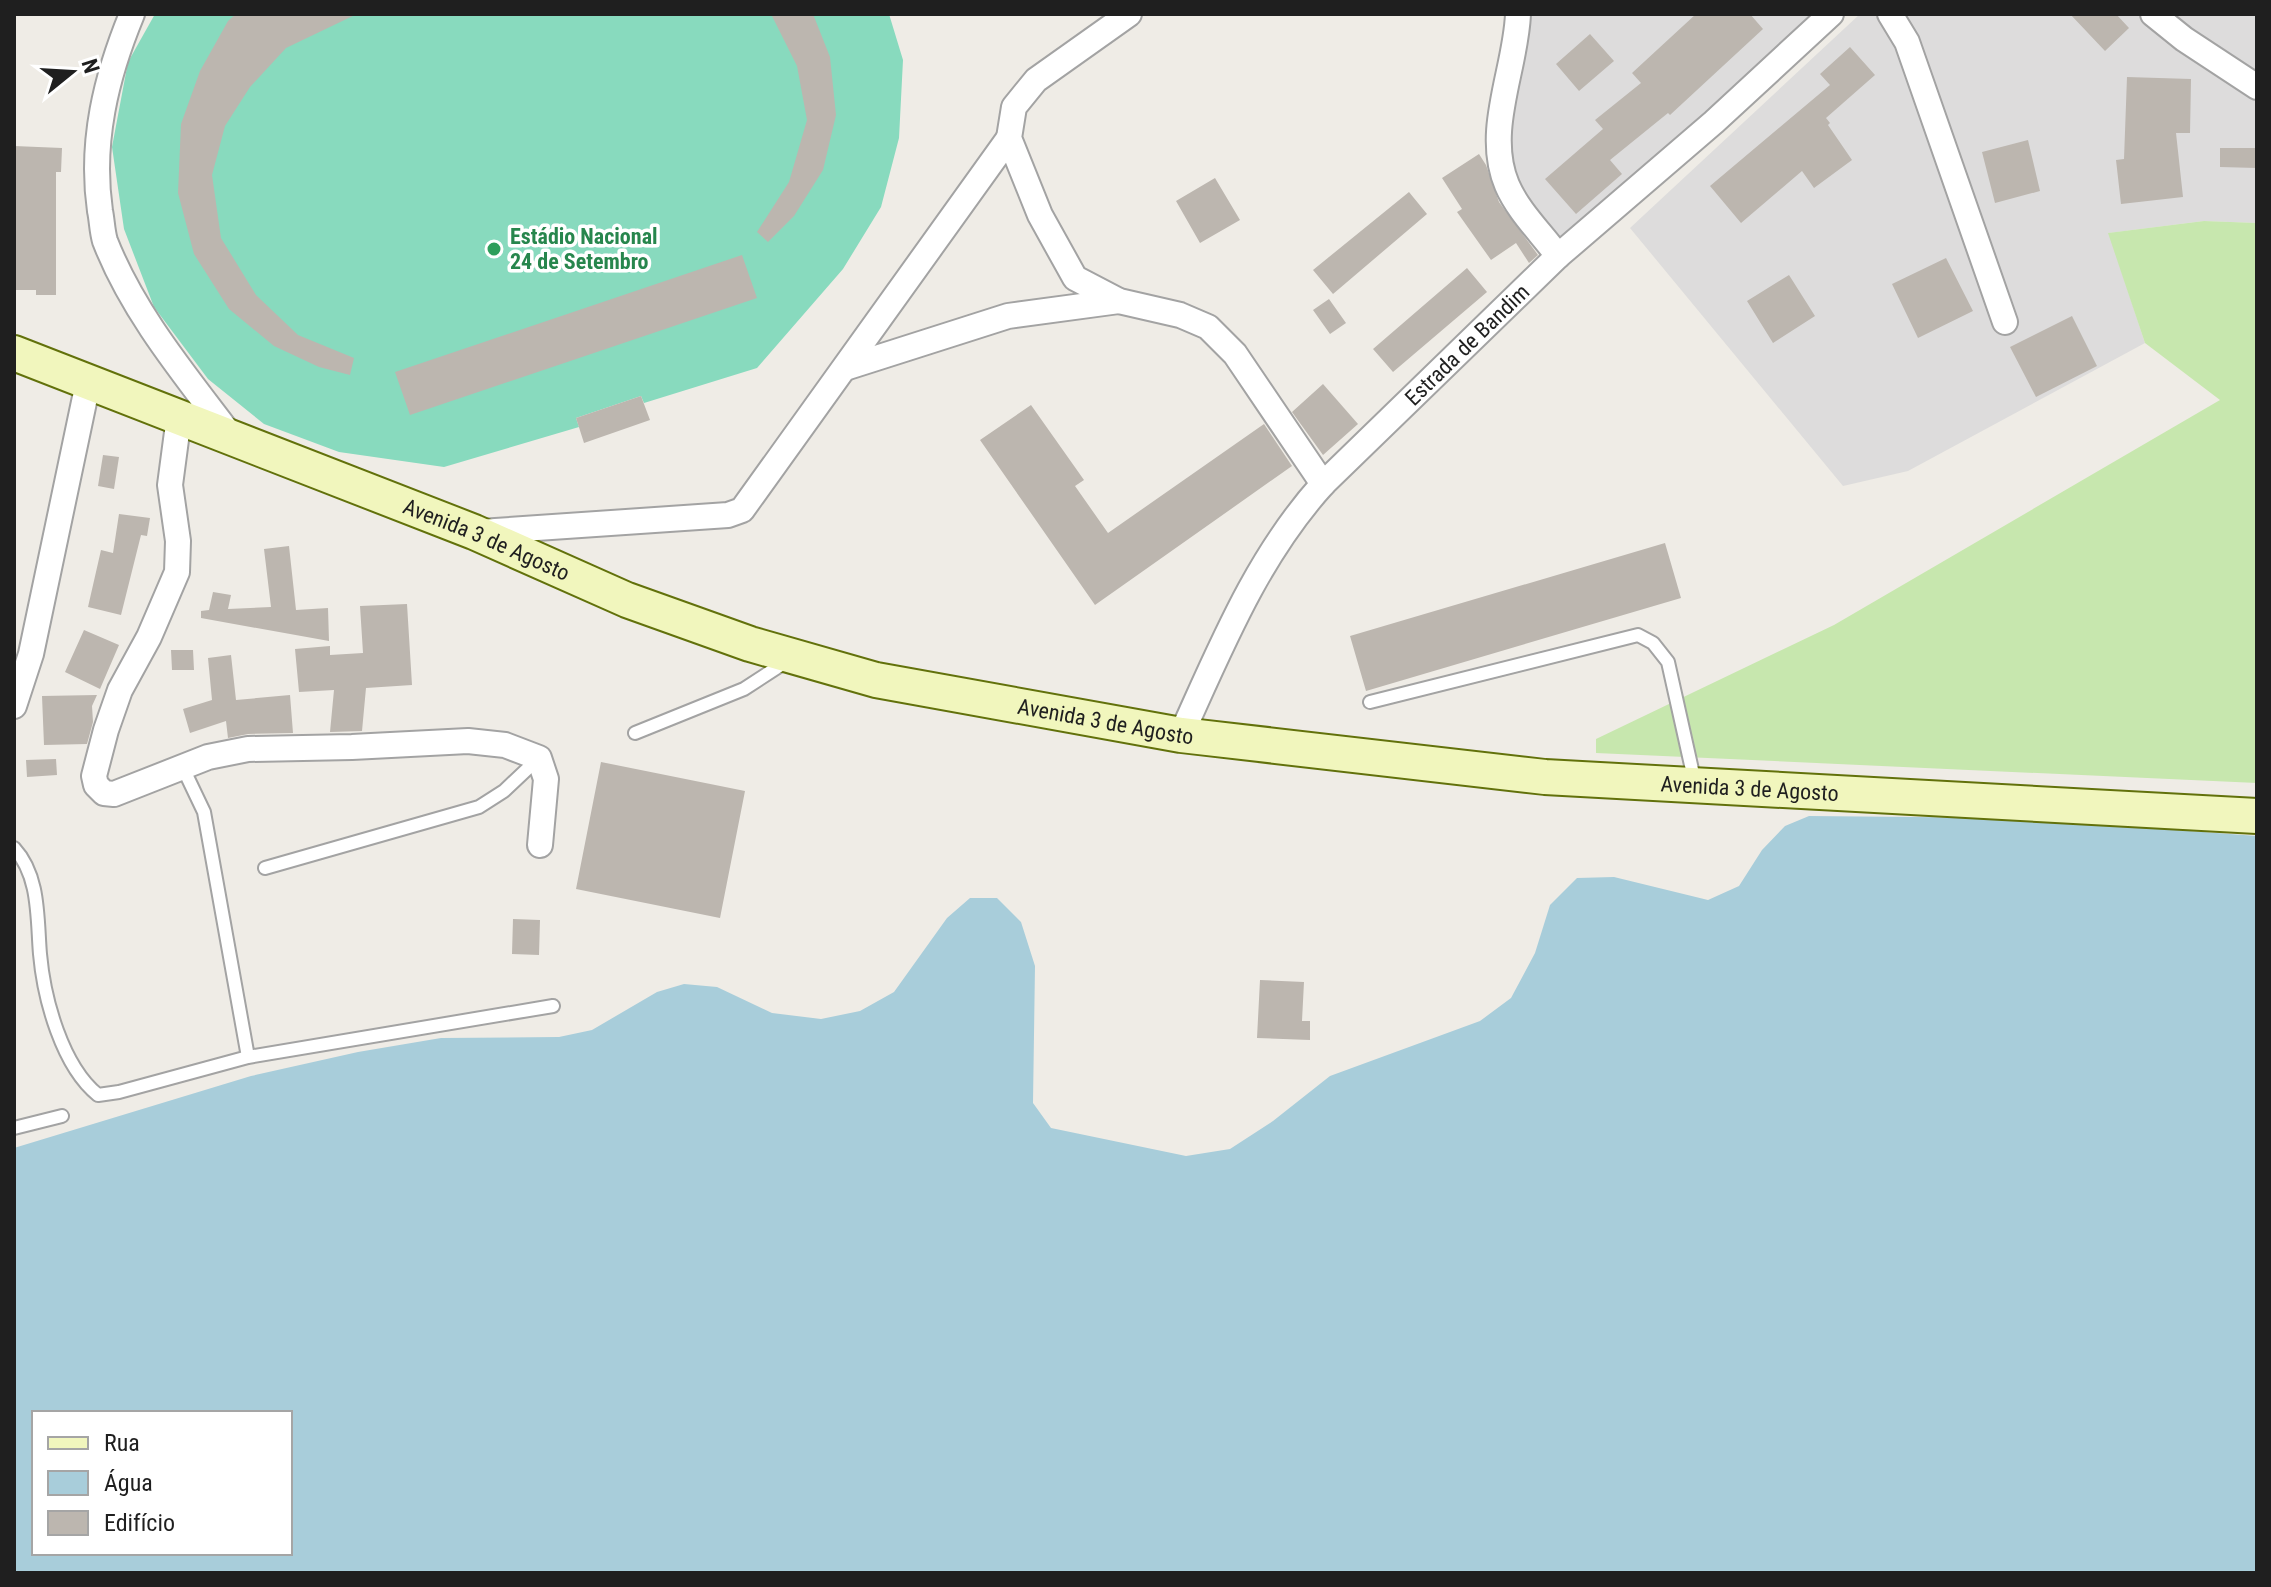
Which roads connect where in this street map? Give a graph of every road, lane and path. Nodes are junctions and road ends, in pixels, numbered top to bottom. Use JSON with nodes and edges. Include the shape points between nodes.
{"nodes":[{"id":1,"x":132,"y":14,"type":"edge"},
{"id":2,"x":1129,"y":14,"type":"edge"},
{"id":3,"x":1518,"y":14,"type":"edge"},
{"id":4,"x":1831,"y":14,"type":"edge"},
{"id":5,"x":1890,"y":14,"type":"edge"},
{"id":6,"x":2153,"y":14,"type":"edge"},
{"id":7,"x":2257,"y":87,"type":"edge"},
{"id":8,"x":1009,"y":138,"type":"junction"},
{"id":9,"x":1558,"y":256,"type":"junction"},
{"id":10,"x":1119,"y":301,"type":"junction"},
{"id":11,"x":2005,"y":322,"type":"dead end"},
{"id":12,"x":14,"y":353,"type":"edge"},
{"id":13,"x":845,"y":368,"type":"junction"},
{"id":14,"x":88,"y":383,"type":"junction"},
{"id":15,"x":179,"y":417,"type":"junction"},
{"id":16,"x":231,"y":436,"type":"junction"},
{"id":17,"x":1323,"y":484,"type":"junction"},
{"id":18,"x":474,"y":532,"type":"junction"},
{"id":19,"x":794,"y":657,"type":"junction"},
{"id":20,"x":1370,"y":702,"type":"dead end"},
{"id":21,"x":14,"y":706,"type":"edge"},
{"id":22,"x":635,"y":733,"type":"dead end"},
{"id":23,"x":1181,"y":735,"type":"junction"},
{"id":24,"x":539,"y":758,"type":"junction"},
{"id":25,"x":183,"y":768,"type":"junction"},
{"id":26,"x":1695,"y":787,"type":"junction"},
{"id":27,"x":2257,"y":816,"type":"edge"},
{"id":28,"x":540,"y":845,"type":"dead end"},
{"id":29,"x":14,"y":848,"type":"edge"},
{"id":30,"x":265,"y":868,"type":"dead end"},
{"id":31,"x":553,"y":1006,"type":"dead end"},
{"id":32,"x":248,"y":1057,"type":"junction"},
{"id":33,"x":62,"y":1116,"type":"dead end"},
{"id":34,"x":14,"y":1128,"type":"edge"}],
"edges":[{"from":1,"to":16,"type":"street","via":[[100,114],[96,179],[104,238],[131,294]]},
{"from":2,"to":8,"type":"street","via":[[1036,80],[1014,107]]},
{"from":3,"to":9,"type":"street","via":[[1500,124],[1501,165],[1512,195]]},
{"from":4,"to":9,"type":"street","name":"Estrada de Bandim"},
{"from":5,"to":11,"type":"street","via":[[1907,42]]},
{"from":6,"to":7,"type":"street"},
{"from":8,"to":10,"type":"street","via":[[1040,215],[1075,278]]},
{"from":8,"to":13,"type":"street"},
{"from":9,"to":17,"type":"street","name":"Estrada de Bandim"},
{"from":10,"to":13,"type":"street","via":[[1008,316]]},
{"from":10,"to":17,"type":"street","via":[[1208,327],[1235,354]]},
{"from":12,"to":14,"type":"street","name":"Avenida 3 de Agosto"},
{"from":13,"to":18,"type":"street","via":[[742,510]]},
{"from":14,"to":15,"type":"street","name":"Avenida 3 de Agosto"},
{"from":14,"to":21,"type":"street","via":[[31,654]]},
{"from":15,"to":16,"type":"street","name":"Avenida 3 de Agosto"},
{"from":15,"to":25,"type":"street","via":[[170,485],[177,572],[120,690],[94,776],[104,793],[114,794]]},
{"from":16,"to":18,"type":"street","name":"Avenida 3 de Agosto"},
{"from":17,"to":23,"type":"street","name":"Estrada de Bandim","via":[[1291,521],[1235,615]]},
{"from":18,"to":19,"type":"street","name":"Avenida 3 de Agosto","via":[[627,600]]},
{"from":19,"to":22,"type":"lane","via":[[744,689]]},
{"from":19,"to":23,"type":"street","name":"Avenida 3 de Agosto","via":[[876,680]]},
{"from":20,"to":26,"type":"lane","via":[[1638,635],[1653,643],[1668,662]]},
{"from":23,"to":26,"type":"street","name":"Avenida 3 de Agosto","via":[[1545,777]]},
{"from":24,"to":25,"type":"street","via":[[505,745],[468,741],[248,749]]},
{"from":24,"to":28,"type":"street","via":[[546,779]]},
{"from":24,"to":30,"type":"lane","via":[[479,807]]},
{"from":25,"to":32,"type":"lane","via":[[204,812]]},
{"from":26,"to":27,"type":"street","name":"Avenida 3 de Agosto"},
{"from":29,"to":32,"type":"lane","via":[[36,895],[40,958],[53,1022],[86,1085],[98,1095],[119,1092]]},
{"from":31,"to":32,"type":"lane"},
{"from":33,"to":34,"type":"lane"}]}
